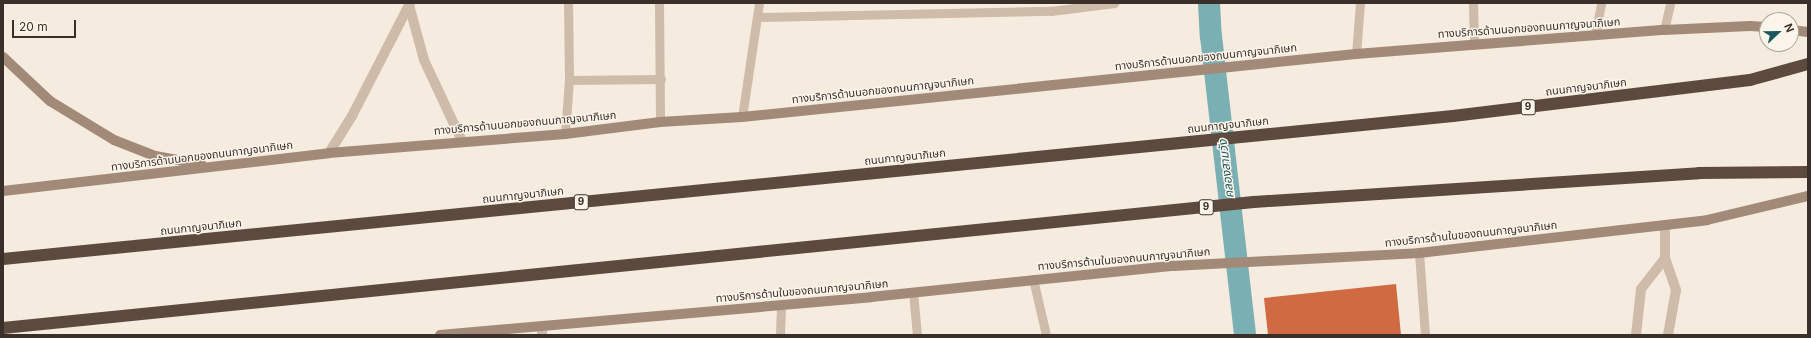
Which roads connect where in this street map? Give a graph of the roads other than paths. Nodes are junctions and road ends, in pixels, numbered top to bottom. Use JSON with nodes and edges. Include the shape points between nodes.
{"nodes":[{"id":1,"x":568,"y":3,"type":"edge"},
{"id":2,"x":659,"y":3,"type":"edge"},
{"id":3,"x":759,"y":3,"type":"edge"},
{"id":4,"x":1114,"y":3,"type":"edge"},
{"id":5,"x":1360,"y":3,"type":"edge"},
{"id":6,"x":1473,"y":3,"type":"edge"},
{"id":7,"x":1600,"y":3,"type":"edge"},
{"id":8,"x":1670,"y":3,"type":"edge"},
{"id":9,"x":410,"y":4,"type":"edge"},
{"id":10,"x":757,"y":17,"type":"junction"},
{"id":11,"x":1759,"y":27,"type":"edge"},
{"id":12,"x":1664,"y":30,"type":"junction"},
{"id":13,"x":1595,"y":35,"type":"junction"},
{"id":14,"x":1474,"y":44,"type":"junction"},
{"id":15,"x":1356,"y":54,"type":"junction"},
{"id":16,"x":3,"y":57,"type":"edge"},
{"id":17,"x":1808,"y":64,"type":"edge"},
{"id":18,"x":661,"y":79,"type":"junction"},
{"id":19,"x":569,"y":80,"type":"junction"},
{"id":20,"x":742,"y":117,"type":"junction"},
{"id":21,"x":660,"y":122,"type":"junction"},
{"id":22,"x":565,"y":134,"type":"junction"},
{"id":23,"x":462,"y":140,"type":"junction"},
{"id":24,"x":329,"y":153,"type":"junction"},
{"id":25,"x":210,"y":166,"type":"junction"},
{"id":26,"x":1808,"y":172,"type":"edge"},
{"id":27,"x":3,"y":191,"type":"edge"},
{"id":28,"x":1808,"y":196,"type":"edge"},
{"id":29,"x":1665,"y":225,"type":"junction"},
{"id":30,"x":1419,"y":253,"type":"junction"},
{"id":31,"x":1665,"y":258,"type":"junction"},
{"id":32,"x":3,"y":259,"type":"edge"},
{"id":33,"x":1033,"y":279,"type":"junction"},
{"id":34,"x":913,"y":292,"type":"junction"},
{"id":35,"x":780,"y":305,"type":"junction"},
{"id":36,"x":3,"y":328,"type":"edge"},
{"id":37,"x":542,"y":331,"type":"edge"},
{"id":38,"x":440,"y":335,"type":"edge"},
{"id":39,"x":780,"y":335,"type":"edge"},
{"id":40,"x":917,"y":335,"type":"edge"},
{"id":41,"x":1046,"y":335,"type":"edge"},
{"id":42,"x":1425,"y":335,"type":"edge"},
{"id":43,"x":1636,"y":335,"type":"edge"},
{"id":44,"x":1668,"y":335,"type":"edge"}],
"edges":[{"from":1,"to":19,"type":"lane"},
{"from":2,"to":18,"type":"lane"},
{"from":3,"to":10,"type":"lane"},
{"from":4,"to":10,"type":"lane","via":[[1051,11]]},
{"from":5,"to":15,"type":"lane"},
{"from":6,"to":14,"type":"lane"},
{"from":7,"to":13,"type":"lane"},
{"from":8,"to":12,"type":"lane"},
{"from":9,"to":23,"type":"street","via":[[424,60]]},
{"from":9,"to":24,"type":"street","via":[[352,116]]},
{"from":10,"to":20,"type":"lane"},
{"from":11,"to":12,"type":"main road","name":"ทางบริการด้านนอกของถนนกาญจนาภิเษก"},
{"from":12,"to":13,"type":"main road","name":"ทางบริการด้านนอกของถนนกาญจนาภิเษก"},
{"from":13,"to":14,"type":"main road","name":"ทางบริการด้านนอกของถนนกาญจนาภิเษก"},
{"from":14,"to":15,"type":"main road","name":"ทางบริการด้านนอกของถนนกาญจนาภิเษก"},
{"from":15,"to":20,"type":"main road","name":"ทางบริการด้านนอกของถนนกาญจนาภิเษก"},
{"from":16,"to":25,"type":"main road","via":[[50,101],[114,140],[155,156]]},
{"from":17,"to":32,"type":"highway","name":"ถนนกาญจนาภิเษก","number":"9","via":[[1742,81],[1453,116]]},
{"from":18,"to":19,"type":"lane"},
{"from":18,"to":21,"type":"lane"},
{"from":19,"to":22,"type":"lane"},
{"from":20,"to":21,"type":"main road","name":"ทางบริการด้านนอกของถนนกาญจนาภิเษก"},
{"from":21,"to":22,"type":"main road","name":"ทางบริการด้านนอกของถนนกาญจนาภิเษก"},
{"from":22,"to":23,"type":"main road","name":"ทางบริการด้านนอกของถนนกาญจนาภิเษก"},
{"from":23,"to":24,"type":"main road","name":"ทางบริการด้านนอกของถนนกาญจนาภิเษก"},
{"from":24,"to":25,"type":"main road","name":"ทางบริการด้านนอกของถนนกาญจนาภิเษก"},
{"from":25,"to":27,"type":"main road","name":"ทางบริการด้านนอกของถนนกาญจนาภิเษก"},
{"from":26,"to":36,"type":"highway","number":"9","via":[[1699,173],[1254,202]]},
{"from":28,"to":29,"type":"main road","name":"ทางบริการด้านในของถนนกาญจนาภิเษก","via":[[1707,220]]},
{"from":29,"to":30,"type":"main road","name":"ทางบริการด้านในของถนนกาญจนาภิเษก"},
{"from":29,"to":31,"type":"street"},
{"from":30,"to":33,"type":"main road","name":"ทางบริการด้านในของถนนกาญจนาภิเษก","via":[[1173,266]]},
{"from":30,"to":42,"type":"lane"},
{"from":31,"to":43,"type":"street","via":[[1641,289]]},
{"from":31,"to":44,"type":"street","via":[[1676,290]]},
{"from":33,"to":34,"type":"main road","name":"ทางบริการด้านในของถนนกาญจนาภิเษก"},
{"from":33,"to":41,"type":"lane"},
{"from":34,"to":35,"type":"main road","name":"ทางบริการด้านในของถนนกาญจนาภิเษก"},
{"from":34,"to":40,"type":"lane"},
{"from":35,"to":37,"type":"main road","name":"ทางบริการด้านในของถนนกาญจนาภิเษก"},
{"from":35,"to":39,"type":"lane"},
{"from":37,"to":38,"type":"main road","name":"ทางบริการด้านในของถนนกาญจนาภิเษก"}]}
